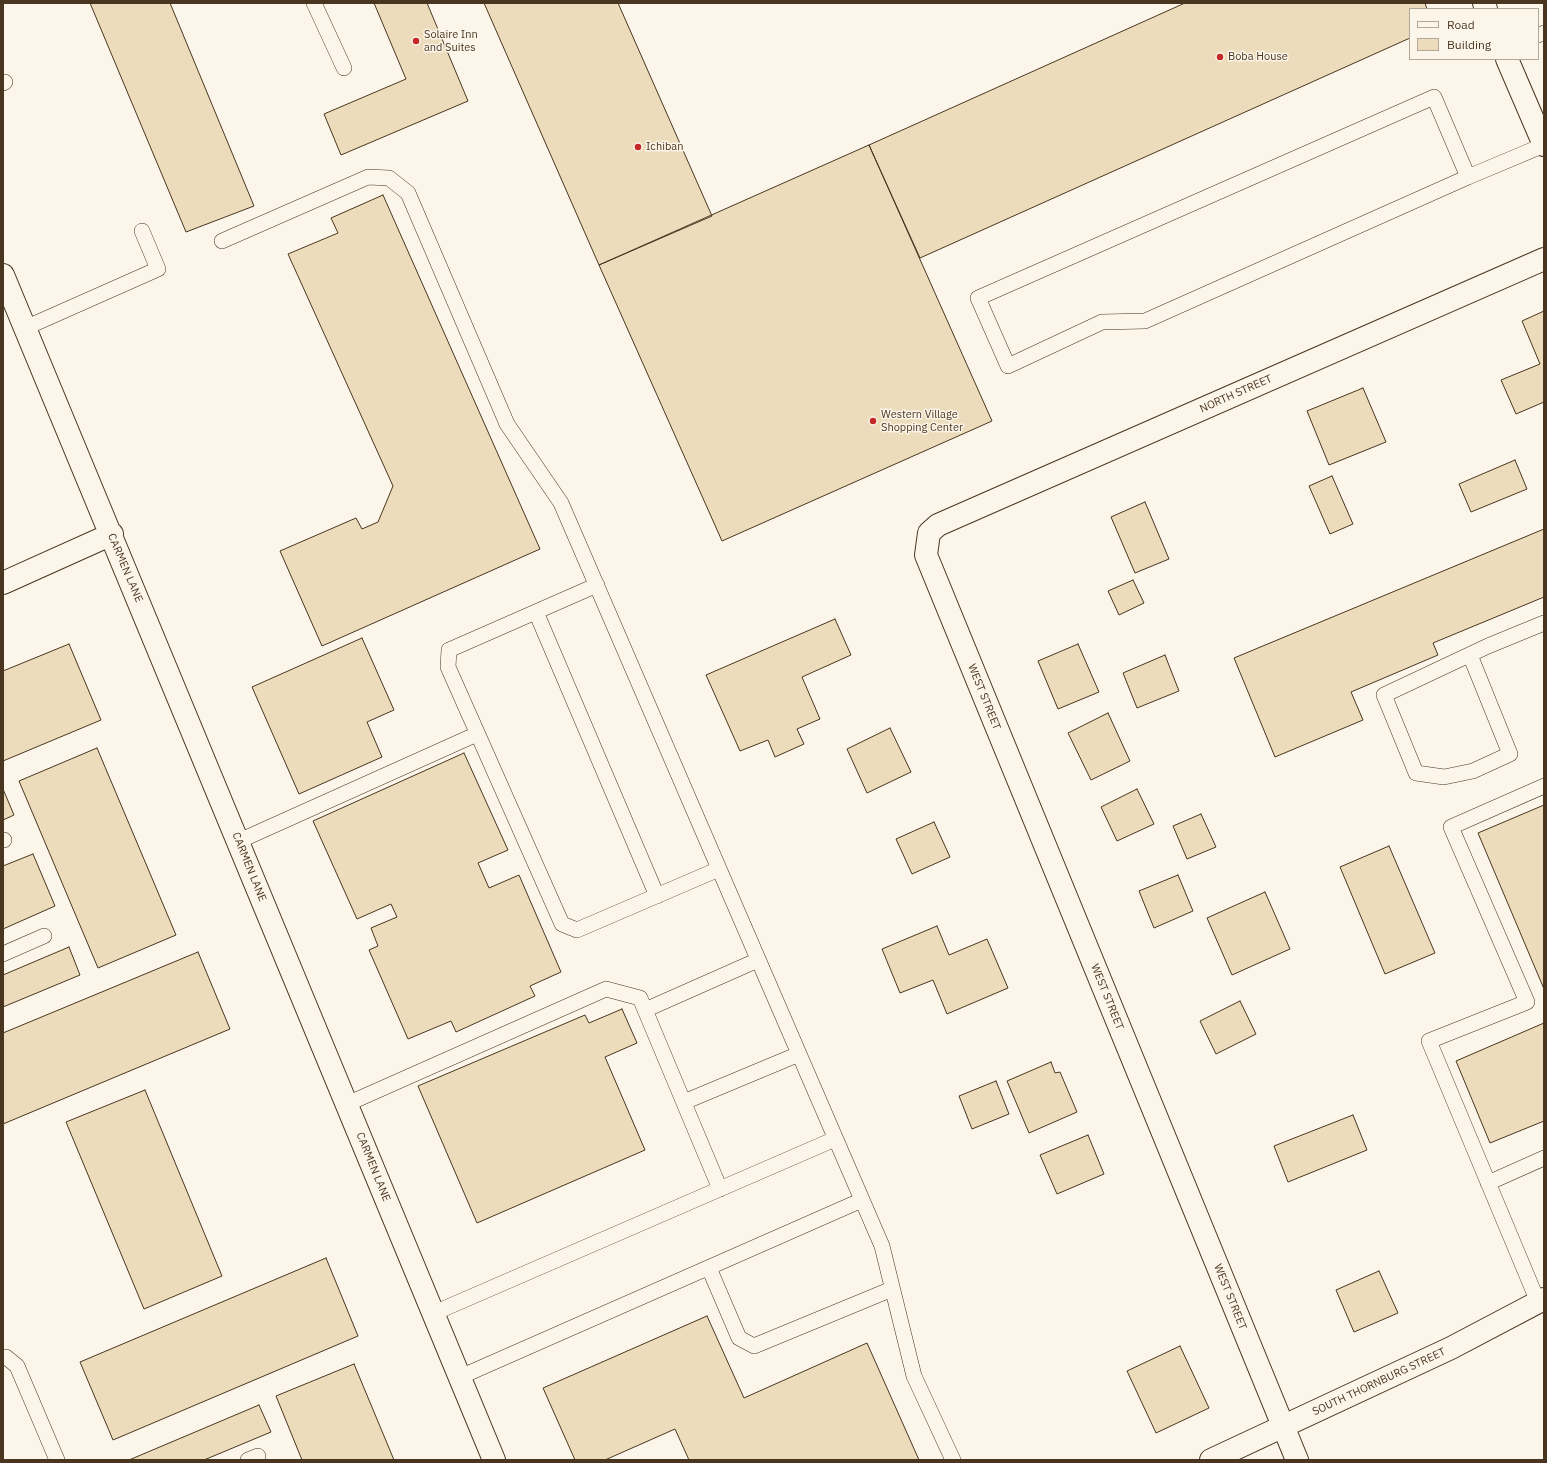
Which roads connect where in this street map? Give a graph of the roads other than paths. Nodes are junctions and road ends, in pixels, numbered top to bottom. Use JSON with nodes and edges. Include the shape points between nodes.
{"nodes":[{"id":1,"x":314,"y":3,"type":"edge"},
{"id":2,"x":1507,"y":60,"type":"edge"},
{"id":3,"x":344,"y":68,"type":"dead end"},
{"id":4,"x":1544,"y":145,"type":"edge"},
{"id":5,"x":1468,"y":177,"type":"junction"},
{"id":6,"x":142,"y":231,"type":"dead end"},
{"id":7,"x":222,"y":241,"type":"dead end"},
{"id":8,"x":1544,"y":259,"type":"edge"},
{"id":9,"x":5,"y":286,"type":"edge"},
{"id":10,"x":25,"y":328,"type":"junction"},
{"id":11,"x":929,"y":533,"type":"joint"},
{"id":12,"x":112,"y":534,"type":"junction"},
{"id":13,"x":3,"y":583,"type":"edge"},
{"id":14,"x":596,"y":585,"type":"junction"},
{"id":15,"x":536,"y":612,"type":"junction"},
{"id":16,"x":1544,"y":623,"type":"edge"},
{"id":17,"x":1470,"y":655,"type":"junction"},
{"id":18,"x":477,"y":734,"type":"junction"},
{"id":19,"x":1544,"y":786,"type":"edge"},
{"id":20,"x":239,"y":841,"type":"junction"},
{"id":21,"x":719,"y":869,"type":"junction"},
{"id":22,"x":657,"y":896,"type":"junction"},
{"id":23,"x":44,"y":936,"type":"dead end"},
{"id":24,"x":3,"y":954,"type":"edge"},
{"id":25,"x":758,"y":960,"type":"junction"},
{"id":26,"x":645,"y":1010,"type":"junction"},
{"id":27,"x":799,"y":1054,"type":"junction"},
{"id":28,"x":684,"y":1102,"type":"junction"},
{"id":29,"x":347,"y":1104,"type":"junction"},
{"id":30,"x":835,"y":1139,"type":"junction"},
{"id":31,"x":1544,"y":1158,"type":"edge"},
{"id":32,"x":1488,"y":1183,"type":"junction"},
{"id":33,"x":720,"y":1189,"type":"junction"},
{"id":34,"x":862,"y":1200,"type":"junction"},
{"id":35,"x":709,"y":1268,"type":"junction"},
{"id":36,"x":892,"y":1290,"type":"junction"},
{"id":37,"x":1541,"y":1301,"type":"edge"},
{"id":38,"x":434,"y":1313,"type":"junction"},
{"id":39,"x":3,"y":1357,"type":"edge"},
{"id":40,"x":460,"y":1377,"type":"junction"},
{"id":41,"x":1283,"y":1427,"type":"junction"},
{"id":42,"x":57,"y":1460,"type":"edge"},
{"id":43,"x":494,"y":1460,"type":"edge"},
{"id":44,"x":953,"y":1460,"type":"edge"},
{"id":45,"x":1211,"y":1460,"type":"edge"},
{"id":46,"x":1298,"y":1460,"type":"edge"}],
"edges":[{"from":1,"to":3,"type":"lane"},
{"from":2,"to":4,"type":"street"},
{"from":4,"to":5,"type":"lane"},
{"from":5,"to":5,"type":"lane","via":[[1434,97],[978,298],[1008,366],[1102,322],[1145,321]]},
{"from":6,"to":10,"type":"lane","via":[[158,269]]},
{"from":7,"to":14,"type":"lane","via":[[368,176],[389,178],[408,193],[507,424],[561,503]]},
{"from":8,"to":11,"type":"street","name":"NORTH STREET","via":[[938,525]]},
{"from":9,"to":10,"type":"street","name":"CARMEN LANE"},
{"from":10,"to":12,"type":"street","name":"CARMEN LANE"},
{"from":11,"to":41,"type":"street","name":"WEST STREET","via":[[926,555]]},
{"from":12,"to":13,"type":"street"},
{"from":12,"to":20,"type":"street","name":"CARMEN LANE"},
{"from":14,"to":15,"type":"lane"},
{"from":14,"to":21,"type":"lane"},
{"from":15,"to":18,"type":"lane","via":[[449,650],[448,667]]},
{"from":15,"to":22,"type":"lane"},
{"from":16,"to":17,"type":"lane"},
{"from":17,"to":17,"type":"lane","via":[[1384,695],[1416,773],[1444,777],[1473,772],[1510,754]]},
{"from":18,"to":20,"type":"lane"},
{"from":18,"to":22,"type":"lane","via":[[562,924],[578,930]]},
{"from":19,"to":32,"type":"lane","via":[[1451,827],[1527,1002],[1429,1041]]},
{"from":20,"to":29,"type":"street","name":"CARMEN LANE"},
{"from":21,"to":22,"type":"lane"},
{"from":21,"to":25,"type":"lane"},
{"from":23,"to":24,"type":"lane"},
{"from":25,"to":26,"type":"lane"},
{"from":25,"to":27,"type":"lane"},
{"from":26,"to":28,"type":"lane"},
{"from":26,"to":29,"type":"lane","via":[[640,998],[606,989]]},
{"from":27,"to":28,"type":"lane"},
{"from":27,"to":30,"type":"lane"},
{"from":28,"to":33,"type":"lane"},
{"from":29,"to":38,"type":"street","name":"CARMEN LANE"},
{"from":30,"to":33,"type":"lane"},
{"from":30,"to":34,"type":"lane"},
{"from":31,"to":32,"type":"lane"},
{"from":32,"to":37,"type":"lane"},
{"from":33,"to":38,"type":"lane"},
{"from":34,"to":35,"type":"lane"},
{"from":34,"to":36,"type":"lane","via":[[882,1246]]},
{"from":35,"to":36,"type":"lane","via":[[739,1338],[754,1346]]},
{"from":35,"to":40,"type":"lane"},
{"from":36,"to":44,"type":"lane","via":[[914,1376]]},
{"from":37,"to":41,"type":"street","name":"SOUTH THORNBURG STREET","via":[[1451,1348]]},
{"from":38,"to":40,"type":"street","name":"CARMEN LANE"},
{"from":39,"to":42,"type":"lane","via":[[6,1356],[17,1366]]},
{"from":40,"to":43,"type":"street","name":"CARMEN LANE"},
{"from":41,"to":45,"type":"street","name":"SOUTH THORNBURG STREET"},
{"from":41,"to":46,"type":"street","name":"WEST STREET"}]}
